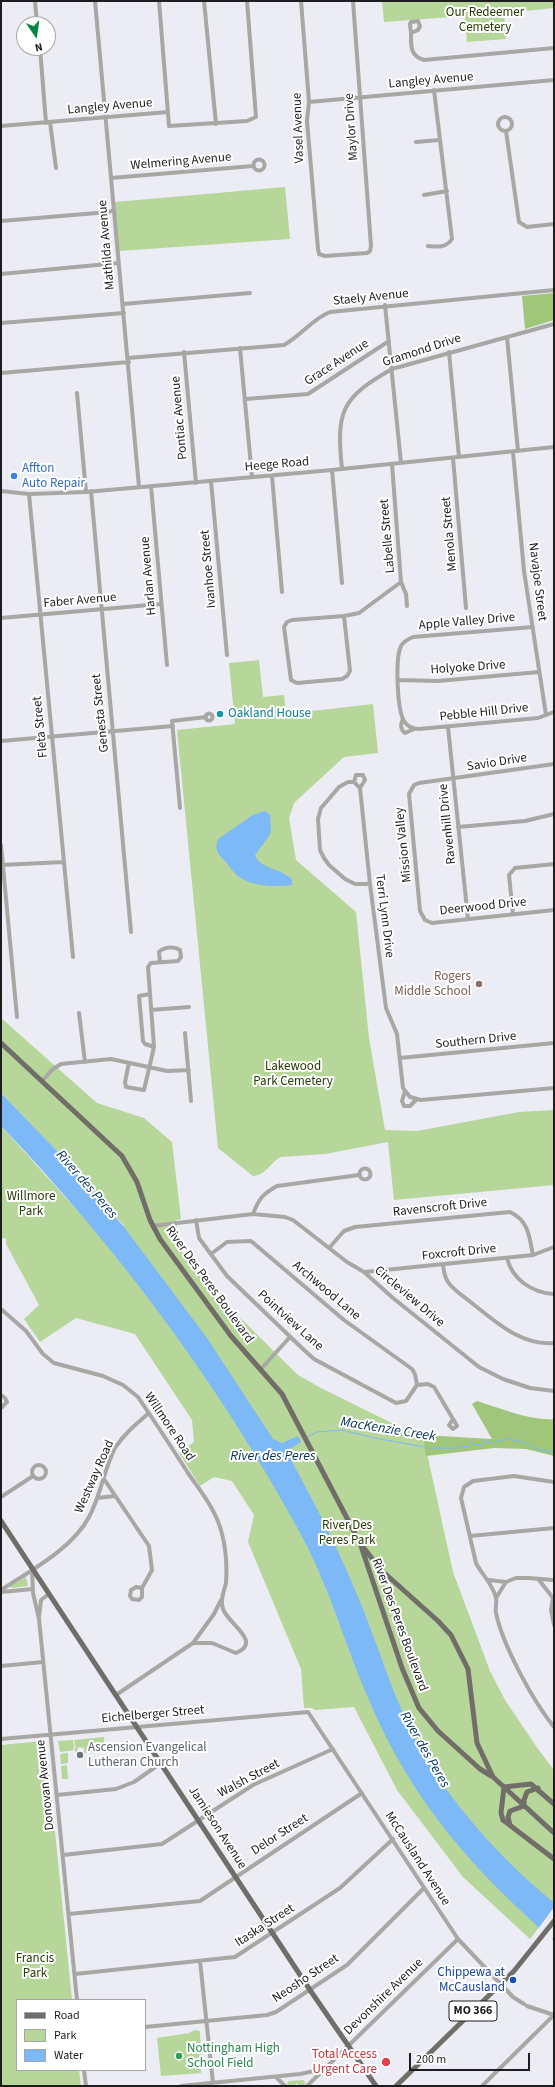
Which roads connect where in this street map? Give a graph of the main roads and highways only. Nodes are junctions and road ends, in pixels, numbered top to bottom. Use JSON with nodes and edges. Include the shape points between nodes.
{"nodes":[{"id":1,"x":1,"y":1043,"type":"edge"},
{"id":2,"x":1,"y":1521,"type":"edge"},
{"id":3,"x":360,"y":1543,"type":"junction"},
{"id":4,"x":493,"y":1777,"type":"junction"},
{"id":5,"x":504,"y":1787,"type":"junction"},
{"id":6,"x":538,"y":1788,"type":"junction"},
{"id":7,"x":554,"y":1804,"type":"edge"},
{"id":8,"x":524,"y":1806,"type":"junction"},
{"id":9,"x":511,"y":1826,"type":"junction"},
{"id":10,"x":554,"y":1833,"type":"edge"},
{"id":11,"x":554,"y":1859,"type":"edge"},
{"id":12,"x":554,"y":1921,"type":"edge"},
{"id":13,"x":376,"y":2086,"type":"edge"},
{"id":14,"x":396,"y":2086,"type":"edge"}],
"edges":[{"from":1,"to":3,"type":"main road","name":"River Des Peres Boulevard","via":[[122,1156],[137,1182],[152,1226],[165,1248],[226,1330],[282,1394]]},
{"from":2,"to":13,"type":"main road","name":"Jamieson Avenue"},
{"from":3,"to":4,"type":"main road","name":"River Des Peres Boulevard","via":[[414,1699],[435,1728],[480,1769]]},
{"from":3,"to":4,"type":"main road","name":"River Des Peres Boulevard","via":[[381,1570],[438,1621],[456,1641],[471,1679],[477,1743]]},
{"from":4,"to":5,"type":"main road","name":"River Des Peres Boulevard"},
{"from":5,"to":6,"type":"main road","via":[[526,1783]]},
{"from":5,"to":8,"type":"main road","name":"River Des Peres Boulevard"},
{"from":5,"to":9,"type":"main road","via":[[501,1813],[503,1820]]},
{"from":6,"to":7,"type":"main road"},
{"from":6,"to":8,"type":"main road","via":[[527,1792]]},
{"from":8,"to":9,"type":"main road","via":[[510,1812],[508,1817]]},
{"from":8,"to":10,"type":"main road","name":"River Des Peres Boulevard"},
{"from":9,"to":11,"type":"main road"},
{"from":12,"to":14,"type":"main road","number":"MO 366","via":[[501,1984]]}]}
